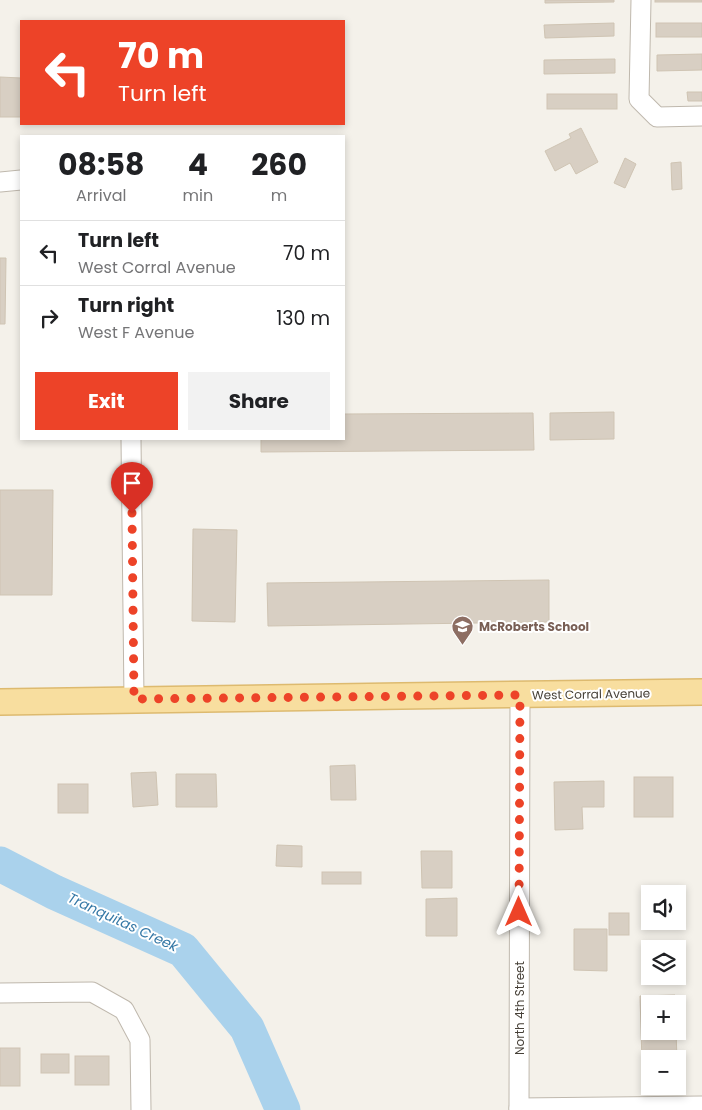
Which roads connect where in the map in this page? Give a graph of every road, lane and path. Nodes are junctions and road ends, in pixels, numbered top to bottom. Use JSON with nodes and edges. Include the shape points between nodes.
{"nodes":[{"id":1,"x":641,"y":0,"type":"edge"},
{"id":2,"x":702,"y":116,"type":"edge"},
{"id":3,"x":20,"y":180,"type":"edge"},
{"id":4,"x":0,"y":182,"type":"edge"},
{"id":5,"x":131,"y":440,"type":"edge"},
{"id":6,"x":702,"y":692,"type":"edge"},
{"id":7,"x":520,"y":695,"type":"junction"},
{"id":8,"x":134,"y":699,"type":"junction"},
{"id":9,"x":0,"y":702,"type":"edge"},
{"id":10,"x":0,"y":993,"type":"edge"},
{"id":11,"x":702,"y":1106,"type":"edge"},
{"id":12,"x":519,"y":1109,"type":"edge"},
{"id":13,"x":140,"y":1110,"type":"edge"}],
"edges":[{"from":1,"to":2,"type":"street","via":[[639,99],[657,116]]},
{"from":3,"to":4,"type":"street"},
{"from":5,"to":8,"type":"street"},
{"from":6,"to":7,"type":"main road","name":"West Corral Avenue"},
{"from":7,"to":8,"type":"main road","name":"West Corral Avenue"},
{"from":7,"to":12,"type":"street","name":"North 4th Street"},
{"from":8,"to":9,"type":"main road","name":"West Corral Avenue"},
{"from":10,"to":13,"type":"street","via":[[92,992],[124,1010],[140,1040]]},
{"from":11,"to":12,"type":"street"}]}
